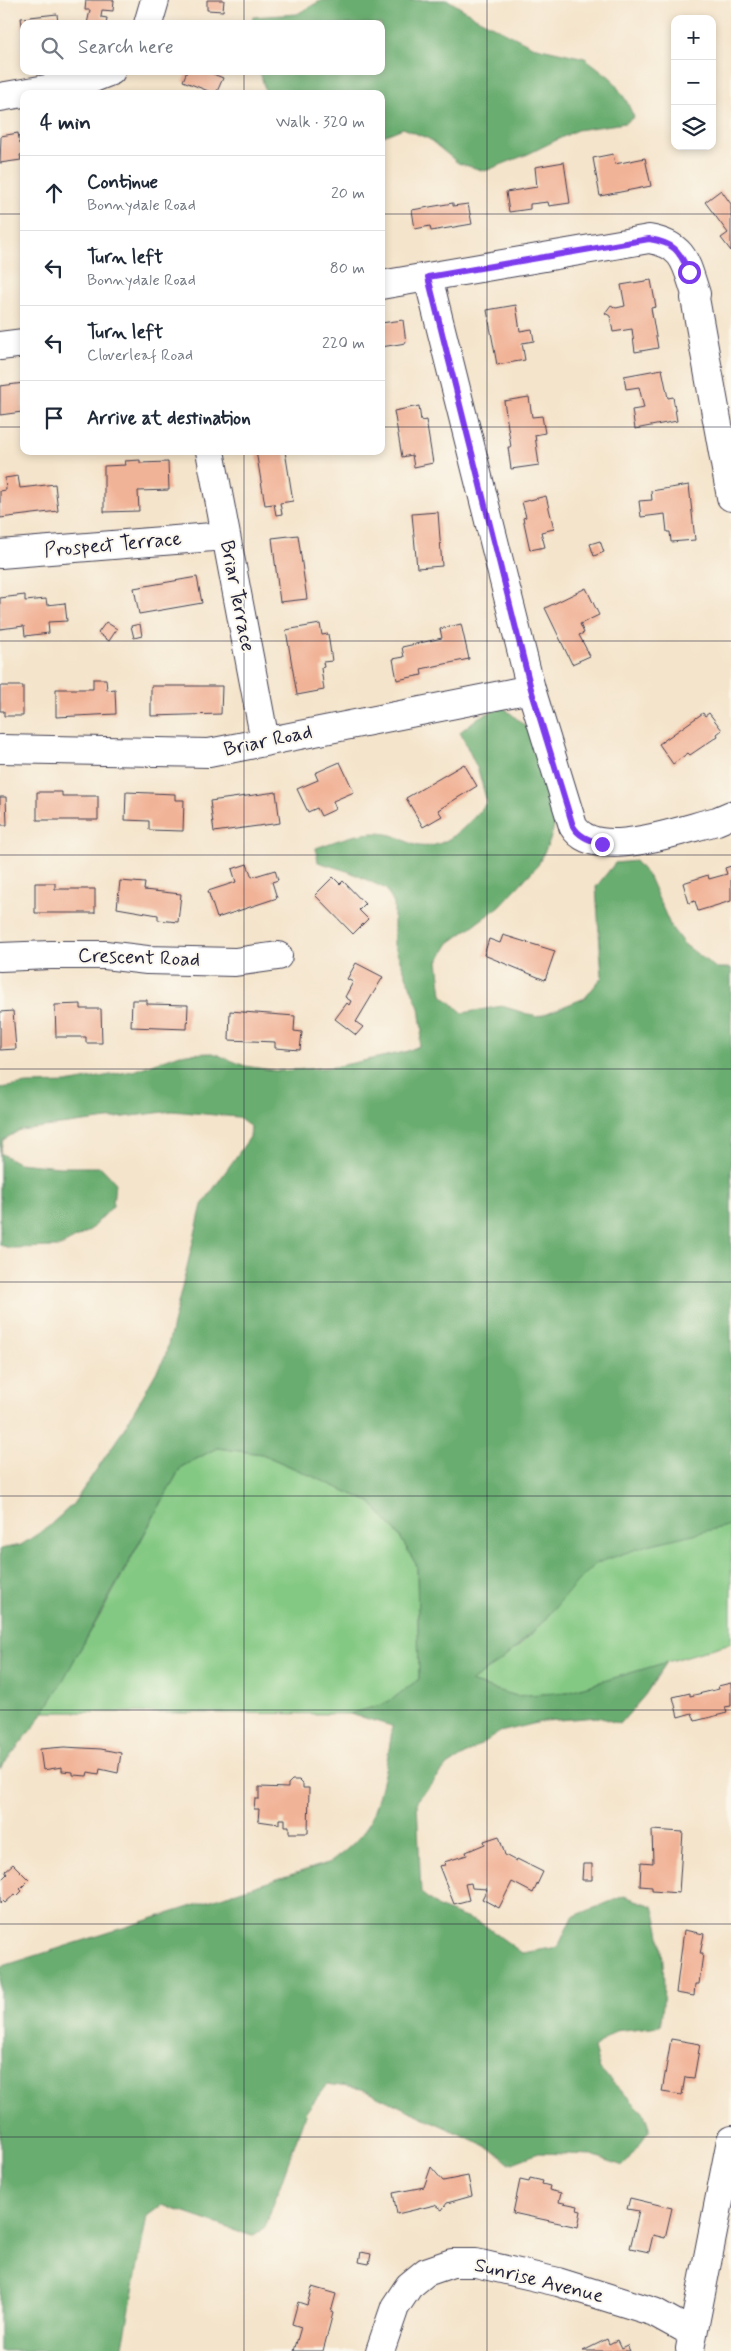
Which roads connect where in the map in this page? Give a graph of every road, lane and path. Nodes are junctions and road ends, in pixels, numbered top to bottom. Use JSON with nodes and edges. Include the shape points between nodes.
{"nodes":[{"id":1,"x":155,"y":0,"type":"edge"},
{"id":2,"x":149,"y":20,"type":"edge"},
{"id":3,"x":101,"y":75,"type":"edge"},
{"id":4,"x":40,"y":90,"type":"edge"},
{"id":5,"x":20,"y":94,"type":"edge"},
{"id":6,"x":0,"y":97,"type":"edge"},
{"id":7,"x":428,"y":277,"type":"junction"},
{"id":8,"x":385,"y":284,"type":"edge"},
{"id":9,"x":20,"y":344,"type":"edge"},
{"id":10,"x":0,"y":346,"type":"edge"},
{"id":11,"x":211,"y":455,"type":"edge"},
{"id":12,"x":731,"y":497,"type":"edge"},
{"id":13,"x":225,"y":536,"type":"junction"},
{"id":14,"x":0,"y":554,"type":"edge"},
{"id":15,"x":531,"y":689,"type":"junction"},
{"id":16,"x":265,"y":741,"type":"junction"},
{"id":17,"x":0,"y":749,"type":"edge"},
{"id":18,"x":731,"y":816,"type":"edge"},
{"id":19,"x":278,"y":956,"type":"dead end"},
{"id":20,"x":0,"y":957,"type":"edge"},
{"id":21,"x":731,"y":2140,"type":"edge"},
{"id":22,"x":691,"y":2342,"type":"edge"},
{"id":23,"x":380,"y":2351,"type":"edge"}],
"edges":[{"from":1,"to":2,"type":"street"},
{"from":3,"to":4,"type":"street","via":[[81,83]]},
{"from":5,"to":6,"type":"street"},
{"from":7,"to":8,"type":"street"},
{"from":7,"to":12,"type":"street","via":[[649,239],[672,246],[683,259],[696,294]]},
{"from":7,"to":15,"type":"street"},
{"from":9,"to":10,"type":"street"},
{"from":11,"to":13,"type":"street","name":"Briar Terrace"},
{"from":13,"to":14,"type":"street","name":"Prospect Terrace"},
{"from":13,"to":16,"type":"street","name":"Briar Terrace"},
{"from":15,"to":16,"type":"street","name":"Briar Road"},
{"from":15,"to":18,"type":"street","via":[[573,826],[588,840],[623,844]]},
{"from":16,"to":17,"type":"street","name":"Briar Road","via":[[209,753]]},
{"from":19,"to":20,"type":"street","name":"Crescent Road","via":[[235,962],[87,955]]},
{"from":21,"to":22,"type":"street"},
{"from":22,"to":23,"type":"street","name":"Sunrise Avenue","via":[[654,2312],[558,2282],[476,2263],[452,2263],[426,2272],[409,2286],[395,2306]]}]}
